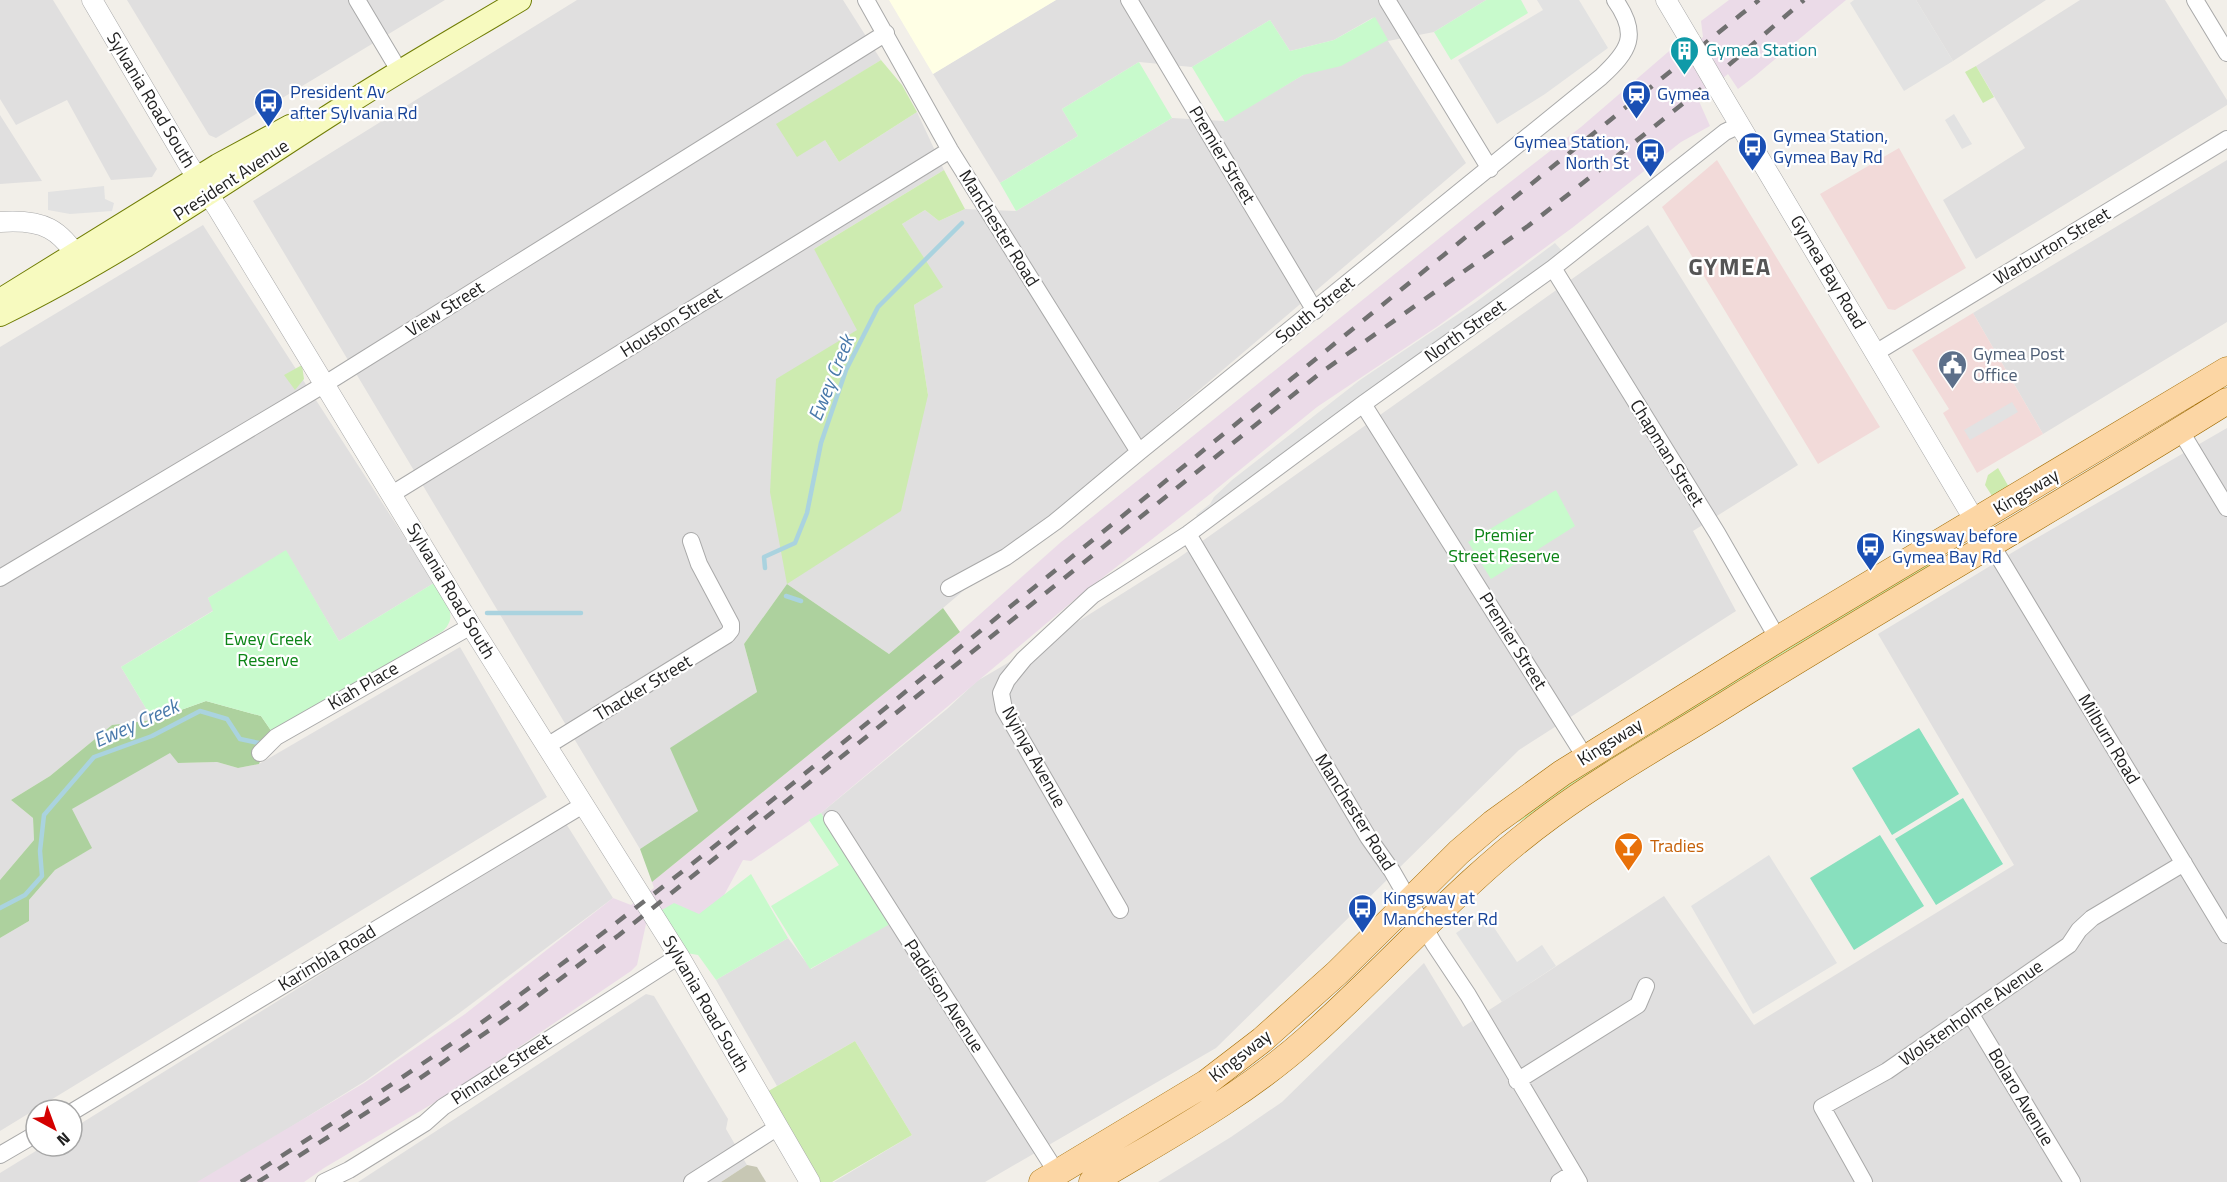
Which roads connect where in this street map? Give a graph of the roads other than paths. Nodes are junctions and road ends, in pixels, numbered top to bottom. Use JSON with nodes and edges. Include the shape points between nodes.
{"nodes":[{"id":1,"x":92,"y":0,"type":"edge"},
{"id":2,"x":357,"y":0,"type":"edge"},
{"id":3,"x":496,"y":0,"type":"edge"},
{"id":4,"x":520,"y":0,"type":"edge"},
{"id":5,"x":866,"y":0,"type":"edge"},
{"id":6,"x":1129,"y":0,"type":"edge"},
{"id":7,"x":1387,"y":0,"type":"edge"},
{"id":8,"x":1616,"y":0,"type":"edge"},
{"id":9,"x":1666,"y":0,"type":"edge"},
{"id":10,"x":2195,"y":0,"type":"edge"},
{"id":11,"x":886,"y":33,"type":"junction"},
{"id":12,"x":2227,"y":52,"type":"edge"},
{"id":13,"x":394,"y":62,"type":"junction"},
{"id":14,"x":1740,"y":125,"type":"junction"},
{"id":15,"x":2227,"y":139,"type":"edge"},
{"id":16,"x":950,"y":150,"type":"junction"},
{"id":17,"x":1490,"y":169,"type":"junction"},
{"id":18,"x":203,"y":186,"type":"junction"},
{"id":19,"x":0,"y":222,"type":"edge"},
{"id":20,"x":81,"y":261,"type":"junction"},
{"id":21,"x":1553,"y":268,"type":"junction"},
{"id":22,"x":0,"y":300,"type":"edge"},
{"id":23,"x":1315,"y":311,"type":"junction"},
{"id":24,"x":0,"y":315,"type":"edge"},
{"id":25,"x":1876,"y":352,"type":"junction"},
{"id":26,"x":2227,"y":370,"type":"edge"},
{"id":27,"x":325,"y":384,"type":"junction"},
{"id":28,"x":2227,"y":401,"type":"edge"},
{"id":29,"x":1362,"y":404,"type":"junction"},
{"id":30,"x":2180,"y":430,"type":"junction"},
{"id":31,"x":1139,"y":452,"type":"junction"},
{"id":32,"x":392,"y":495,"type":"junction"},
{"id":33,"x":2227,"y":508,"type":"edge"},
{"id":34,"x":1975,"y":521,"type":"junction"},
{"id":35,"x":1188,"y":534,"type":"junction"},
{"id":36,"x":691,"y":541,"type":"dead end"},
{"id":37,"x":1991,"y":544,"type":"junction"},
{"id":38,"x":0,"y":578,"type":"edge"},
{"id":39,"x":950,"y":588,"type":"dead end"},
{"id":40,"x":471,"y":626,"type":"junction"},
{"id":41,"x":1778,"y":639,"type":"junction"},
{"id":42,"x":547,"y":746,"type":"junction"},
{"id":43,"x":260,"y":753,"type":"dead end"},
{"id":44,"x":1585,"y":757,"type":"junction"},
{"id":45,"x":583,"y":805,"type":"junction"},
{"id":46,"x":832,"y":819,"type":"dead end"},
{"id":47,"x":2184,"y":863,"type":"junction"},
{"id":48,"x":1410,"y":902,"type":"junction"},
{"id":49,"x":1120,"y":910,"type":"dead end"},
{"id":50,"x":1424,"y":927,"type":"junction"},
{"id":51,"x":2227,"y":935,"type":"edge"},
{"id":52,"x":679,"y":956,"type":"junction"},
{"id":53,"x":1646,"y":986,"type":"dead end"},
{"id":54,"x":1970,"y":1013,"type":"junction"},
{"id":55,"x":1517,"y":1081,"type":"junction"},
{"id":56,"x":84,"y":1105,"type":"edge"},
{"id":57,"x":778,"y":1127,"type":"junction"},
{"id":58,"x":24,"y":1141,"type":"edge"},
{"id":59,"x":0,"y":1155,"type":"edge"},
{"id":60,"x":1049,"y":1178,"type":"edge"},
{"id":61,"x":1576,"y":1178,"type":"edge"},
{"id":62,"x":324,"y":1182,"type":"edge"},
{"id":63,"x":692,"y":1182,"type":"edge"},
{"id":64,"x":810,"y":1182,"type":"edge"},
{"id":65,"x":1092,"y":1182,"type":"edge"},
{"id":66,"x":1559,"y":1182,"type":"edge"},
{"id":67,"x":1864,"y":1182,"type":"edge"},
{"id":68,"x":2072,"y":1182,"type":"edge"}],
"edges":[{"from":1,"to":18,"type":"street","name":"Sylvania Road South"},
{"from":2,"to":13,"type":"street"},
{"from":3,"to":13,"type":"main road","name":"President Avenue"},
{"from":4,"to":18,"type":"main road","name":"President Avenue"},
{"from":5,"to":11,"type":"street","name":"Manchester Road"},
{"from":6,"to":23,"type":"street","name":"Premier Street"},
{"from":7,"to":17,"type":"street"},
{"from":8,"to":17,"type":"street","name":"South Street","via":[[1630,29],[1625,52]]},
{"from":9,"to":14,"type":"street","name":"Gymea Bay Road","bridge":true},
{"from":10,"to":12,"type":"street"},
{"from":11,"to":16,"type":"street","name":"Manchester Road"},
{"from":11,"to":27,"type":"street","name":"View Street"},
{"from":13,"to":18,"type":"main road","name":"President Avenue","via":[[288,127]]},
{"from":14,"to":21,"type":"street","name":"North Street","via":[[1725,132]]},
{"from":14,"to":25,"type":"street","name":"Gymea Bay Road"},
{"from":15,"to":25,"type":"street","name":"Warburton Street"},
{"from":16,"to":31,"type":"street","name":"Manchester Road"},
{"from":16,"to":32,"type":"street","name":"Houston Street"},
{"from":17,"to":23,"type":"street","name":"South Street"},
{"from":18,"to":20,"type":"main road","name":"President Avenue"},
{"from":18,"to":27,"type":"street","name":"Sylvania Road South"},
{"from":19,"to":20,"type":"street","via":[[42,224],[60,235]]},
{"from":20,"to":22,"type":"main road","name":"President Avenue"},
{"from":20,"to":24,"type":"main road","name":"President Avenue"},
{"from":21,"to":29,"type":"street","name":"North Street"},
{"from":21,"to":41,"type":"street","name":"Chapman Street"},
{"from":23,"to":31,"type":"street","name":"South Street"},
{"from":25,"to":34,"type":"street","name":"Gymea Bay Road"},
{"from":26,"to":34,"type":"main road","name":"Kingsway"},
{"from":27,"to":32,"type":"street","name":"Sylvania Road South"},
{"from":27,"to":38,"type":"street","name":"View Street"},
{"from":28,"to":30,"type":"main road","name":"Kingsway"},
{"from":29,"to":35,"type":"street","name":"North Street"},
{"from":29,"to":44,"type":"street","name":"Premier Street"},
{"from":30,"to":33,"type":"street"},
{"from":30,"to":37,"type":"main road","name":"Kingsway"},
{"from":31,"to":39,"type":"street","name":"South Street","via":[[1055,522],[1006,557]]},
{"from":32,"to":40,"type":"street","name":"Sylvania Road South"},
{"from":34,"to":37,"type":"main road","name":"Gymea Bay Road"},
{"from":34,"to":41,"type":"main road","name":"Kingsway"},
{"from":35,"to":48,"type":"street","name":"Manchester Road"},
{"from":35,"to":49,"type":"street","name":"Nyinya Avenue","via":[[1093,595],[1024,659],[1006,680],[1001,693],[1004,709]]},
{"from":36,"to":42,"type":"street","name":"Thacker Street","via":[[731,630],[722,640]]},
{"from":37,"to":47,"type":"street","name":"Milburn Road"},
{"from":37,"to":50,"type":"main road","name":"Kingsway","via":[[1581,794],[1514,844]]},
{"from":40,"to":42,"type":"street","name":"Sylvania Road South"},
{"from":40,"to":43,"type":"street","name":"Kiah Place","via":[[276,737]]},
{"from":41,"to":44,"type":"main road","name":"Kingsway"},
{"from":42,"to":45,"type":"street","name":"Sylvania Road South"},
{"from":44,"to":48,"type":"main road","name":"Kingsway","via":[[1493,823]]},
{"from":45,"to":52,"type":"street","name":"Sylvania Road South"},
{"from":45,"to":56,"type":"street","name":"Karimbla Road"},
{"from":46,"to":60,"type":"street","name":"Paddison Avenue"},
{"from":47,"to":51,"type":"street","name":"Milburn Road"},
{"from":47,"to":54,"type":"street","name":"Wolstenholme Avenue","via":[[2092,918],[2069,945]]},
{"from":48,"to":50,"type":"street","name":"Manchester Road"},
{"from":48,"to":60,"type":"main road","name":"Kingsway","via":[[1262,1041],[1206,1083]]},
{"from":50,"to":55,"type":"street","name":"Manchester Road"},
{"from":50,"to":65,"type":"main road","name":"Kingsway","via":[[1269,1071]]},
{"from":52,"to":57,"type":"street","name":"Sylvania Road South"},
{"from":52,"to":62,"type":"street","name":"Pinnacle Street","via":[[443,1107],[426,1123]]},
{"from":53,"to":55,"type":"street","via":[[1638,1005]]},
{"from":54,"to":67,"type":"street","name":"Wolstenholme Avenue","via":[[1887,1071],[1822,1107]]},
{"from":54,"to":68,"type":"street","name":"Bolaro Avenue"},
{"from":55,"to":61,"type":"street","name":"Manchester Road"},
{"from":57,"to":63,"type":"street"},
{"from":57,"to":64,"type":"street","name":"Sylvania Road South"},
{"from":58,"to":59,"type":"street"},
{"from":61,"to":66,"type":"street"}]}
